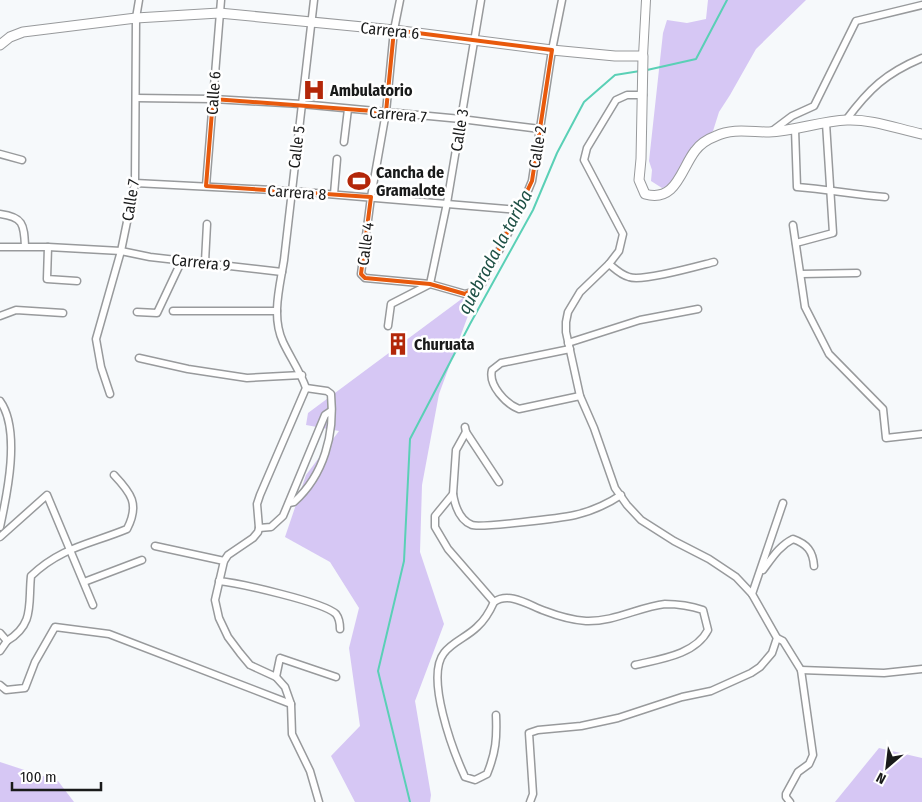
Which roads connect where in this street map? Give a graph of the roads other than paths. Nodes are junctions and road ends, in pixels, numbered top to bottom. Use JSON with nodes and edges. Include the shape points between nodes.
{"nodes":[{"id":1,"x":139,"y":0,"type":"edge"},
{"id":2,"x":221,"y":0,"type":"edge"},
{"id":3,"x":314,"y":0,"type":"edge"},
{"id":4,"x":400,"y":0,"type":"edge"},
{"id":5,"x":481,"y":0,"type":"edge"},
{"id":6,"x":562,"y":0,"type":"edge"},
{"id":7,"x":646,"y":0,"type":"edge"},
{"id":8,"x":922,"y":5,"type":"edge"},
{"id":9,"x":219,"y":13,"type":"junction"},
{"id":10,"x":136,"y":18,"type":"junction"},
{"id":11,"x":311,"y":21,"type":"junction"},
{"id":12,"x":394,"y":30,"type":"junction"},
{"id":13,"x":474,"y":40,"type":"junction"},
{"id":14,"x":0,"y":45,"type":"edge"},
{"id":15,"x":552,"y":50,"type":"junction"},
{"id":16,"x":643,"y":56,"type":"junction"},
{"id":17,"x":922,"y":58,"type":"edge"},
{"id":18,"x":643,"y":95,"type":"junction"},
{"id":19,"x":136,"y":98,"type":"junction"},
{"id":20,"x":212,"y":99,"type":"junction"},
{"id":21,"x":301,"y":104,"type":"junction"},
{"id":22,"x":348,"y":109,"type":"junction"},
{"id":23,"x":386,"y":112,"type":"junction"},
{"id":24,"x":461,"y":119,"type":"junction"},
{"id":25,"x":846,"y":120,"type":"junction"},
{"id":26,"x":826,"y":123,"type":"junction"},
{"id":27,"x":795,"y":128,"type":"junction"},
{"id":28,"x":540,"y":129,"type":"junction"},
{"id":29,"x":770,"y":132,"type":"junction"},
{"id":30,"x":922,"y":134,"type":"edge"},
{"id":31,"x":344,"y":142,"type":"dead end"},
{"id":32,"x":0,"y":154,"type":"edge"},
{"id":33,"x":337,"y":159,"type":"dead end"},
{"id":34,"x":22,"y":160,"type":"dead end"},
{"id":35,"x":135,"y":183,"type":"junction"},
{"id":36,"x":206,"y":186,"type":"junction"},
{"id":37,"x":829,"y":190,"type":"junction"},
{"id":38,"x":291,"y":191,"type":"junction"},
{"id":39,"x":334,"y":194,"type":"junction"},
{"id":40,"x":371,"y":197,"type":"junction"},
{"id":41,"x":885,"y":197,"type":"dead end"},
{"id":42,"x":447,"y":204,"type":"junction"},
{"id":43,"x":520,"y":210,"type":"junction"},
{"id":44,"x":0,"y":214,"type":"edge"},
{"id":45,"x":207,"y":224,"type":"dead end"},
{"id":46,"x":793,"y":225,"type":"dead end"},
{"id":47,"x":796,"y":243,"type":"junction"},
{"id":48,"x":25,"y":246,"type":"junction"},
{"id":49,"x":0,"y":247,"type":"edge"},
{"id":50,"x":48,"y":247,"type":"junction"},
{"id":51,"x":121,"y":251,"type":"junction"},
{"id":52,"x":182,"y":260,"type":"junction"},
{"id":53,"x":204,"y":262,"type":"junction"},
{"id":54,"x":714,"y":262,"type":"dead end"},
{"id":55,"x":609,"y":264,"type":"junction"},
{"id":56,"x":282,"y":272,"type":"junction"},
{"id":57,"x":857,"y":273,"type":"dead end"},
{"id":58,"x":802,"y":274,"type":"junction"},
{"id":59,"x":77,"y":281,"type":"dead end"},
{"id":60,"x":430,"y":284,"type":"junction"},
{"id":61,"x":698,"y":309,"type":"dead end"},
{"id":62,"x":174,"y":311,"type":"dead end"},
{"id":63,"x":277,"y":311,"type":"junction"},
{"id":64,"x":63,"y":312,"type":"dead end"},
{"id":65,"x":137,"y":312,"type":"dead end"},
{"id":66,"x":0,"y":316,"type":"edge"},
{"id":67,"x":388,"y":326,"type":"dead end"},
{"id":68,"x":569,"y":346,"type":"junction"},
{"id":69,"x":139,"y":358,"type":"dead end"},
{"id":70,"x":302,"y":377,"type":"junction"},
{"id":71,"x":306,"y":388,"type":"junction"},
{"id":72,"x":110,"y":394,"type":"dead end"},
{"id":73,"x":580,"y":396,"type":"junction"},
{"id":74,"x":0,"y":401,"type":"edge"},
{"id":75,"x":331,"y":411,"type":"junction"},
{"id":76,"x":922,"y":434,"type":"edge"},
{"id":77,"x":114,"y":474,"type":"dead end"},
{"id":78,"x":498,"y":482,"type":"dead end"},
{"id":79,"x":453,"y":494,"type":"junction"},
{"id":80,"x":620,"y":496,"type":"junction"},
{"id":81,"x":289,"y":503,"type":"junction"},
{"id":82,"x":783,"y":503,"type":"dead end"},
{"id":83,"x":0,"y":528,"type":"edge"},
{"id":84,"x":259,"y":528,"type":"junction"},
{"id":85,"x":0,"y":537,"type":"edge"},
{"id":86,"x":155,"y":546,"type":"dead end"},
{"id":87,"x":71,"y":549,"type":"junction"},
{"id":88,"x":142,"y":560,"type":"dead end"},
{"id":89,"x":224,"y":561,"type":"junction"},
{"id":90,"x":814,"y":566,"type":"dead end"},
{"id":91,"x":758,"y":578,"type":"junction"},
{"id":92,"x":219,"y":581,"type":"junction"},
{"id":93,"x":84,"y":582,"type":"junction"},
{"id":94,"x":752,"y":594,"type":"junction"},
{"id":95,"x":494,"y":602,"type":"junction"},
{"id":96,"x":93,"y":604,"type":"dead end"},
{"id":97,"x":340,"y":629,"type":"dead end"},
{"id":98,"x":0,"y":633,"type":"edge"},
{"id":99,"x":777,"y":638,"type":"junction"},
{"id":100,"x":6,"y":641,"type":"junction"},
{"id":101,"x":0,"y":651,"type":"edge"},
{"id":102,"x":635,"y":665,"type":"dead end"},
{"id":103,"x":922,"y":668,"type":"edge"},
{"id":104,"x":801,"y":670,"type":"junction"},
{"id":105,"x":276,"y":677,"type":"junction"},
{"id":106,"x":336,"y":677,"type":"dead end"},
{"id":107,"x":0,"y":686,"type":"edge"},
{"id":108,"x":291,"y":704,"type":"junction"},
{"id":109,"x":496,"y":714,"type":"dead end"},
{"id":110,"x":320,"y":802,"type":"edge"},
{"id":111,"x":530,"y":802,"type":"edge"},
{"id":112,"x":790,"y":802,"type":"edge"}],
"edges":[{"from":1,"to":10,"type":"street","name":"Calle 7"},
{"from":2,"to":9,"type":"street","name":"Calle 6"},
{"from":3,"to":11,"type":"street","name":"Calle 5"},
{"from":4,"to":12,"type":"street","name":"Calle 4"},
{"from":5,"to":13,"type":"street","name":"Calle 3"},
{"from":6,"to":15,"type":"street","name":"Calle 2"},
{"from":7,"to":16,"type":"street"},
{"from":8,"to":29,"type":"street","via":[[856,21],[814,106],[792,116]]},
{"from":9,"to":10,"type":"main road","name":"Carrera 6"},
{"from":9,"to":11,"type":"main road","name":"Carrera 6"},
{"from":9,"to":20,"type":"street","name":"Calle 6"},
{"from":10,"to":14,"type":"main road","name":"Carrera 6","via":[[23,32]]},
{"from":10,"to":19,"type":"street","name":"Calle 7"},
{"from":11,"to":12,"type":"main road","name":"Carrera 6"},
{"from":11,"to":21,"type":"street","name":"Calle 5"},
{"from":12,"to":13,"type":"main road","name":"Carrera 6"},
{"from":12,"to":23,"type":"street","name":"Calle 4"},
{"from":13,"to":15,"type":"main road","name":"Carrera 6"},
{"from":13,"to":24,"type":"street","name":"Calle 3"},
{"from":15,"to":16,"type":"main road","name":"Carrera 6"},
{"from":15,"to":28,"type":"street","name":"Calle 2"},
{"from":16,"to":18,"type":"main road"},
{"from":17,"to":25,"type":"street","via":[[889,74]]},
{"from":18,"to":29,"type":"main road","via":[[639,180],[646,194],[654,196],[672,188],[695,151],[718,135],[730,131]]},
{"from":18,"to":55,"type":"street","via":[[627,95],[616,100],[587,148],[584,160],[623,234],[619,251]]},
{"from":19,"to":20,"type":"street","name":"Carrera 7"},
{"from":19,"to":35,"type":"street","name":"Calle 7"},
{"from":20,"to":21,"type":"street","name":"Carrera 7"},
{"from":20,"to":36,"type":"street","name":"Calle 6"},
{"from":21,"to":22,"type":"street","name":"Carrera 7"},
{"from":21,"to":38,"type":"street","name":"Calle 5"},
{"from":22,"to":23,"type":"street","name":"Carrera 7"},
{"from":22,"to":31,"type":"street"},
{"from":23,"to":24,"type":"street","name":"Carrera 7"},
{"from":23,"to":40,"type":"street","name":"Calle 4"},
{"from":24,"to":28,"type":"street","name":"Carrera 7"},
{"from":24,"to":42,"type":"street","name":"Calle 3"},
{"from":25,"to":26,"type":"main road"},
{"from":25,"to":30,"type":"main road"},
{"from":26,"to":27,"type":"main road"},
{"from":26,"to":37,"type":"street"},
{"from":27,"to":29,"type":"main road"},
{"from":27,"to":37,"type":"street","via":[[797,187]]},
{"from":28,"to":43,"type":"street","name":"Calle 2","via":[[532,181]]},
{"from":32,"to":34,"type":"street"},
{"from":33,"to":39,"type":"street"},
{"from":35,"to":36,"type":"street","name":"Carrera 8"},
{"from":35,"to":51,"type":"street","name":"Calle 7"},
{"from":36,"to":38,"type":"street","name":"Carrera 8"},
{"from":37,"to":41,"type":"street"},
{"from":37,"to":47,"type":"street","via":[[832,233]]},
{"from":38,"to":39,"type":"street","name":"Carrera 8"},
{"from":38,"to":56,"type":"street","name":"Calle 5"},
{"from":39,"to":40,"type":"street","name":"Carrera 8"},
{"from":40,"to":42,"type":"street","name":"Carrera 8"},
{"from":40,"to":60,"type":"street","name":"Calle 4","via":[[361,274],[366,278]]},
{"from":42,"to":43,"type":"street","name":"Carrera 8"},
{"from":42,"to":60,"type":"street","name":"Calle 3"},
{"from":43,"to":60,"type":"street","name":"Calle 2","via":[[482,284],[475,291],[466,294]]},
{"from":44,"to":48,"type":"street","via":[[21,221]]},
{"from":45,"to":53,"type":"street"},
{"from":46,"to":47,"type":"street"},
{"from":47,"to":58,"type":"street"},
{"from":48,"to":49,"type":"street","name":"Carrera 9"},
{"from":48,"to":50,"type":"street","name":"Carrera 9"},
{"from":50,"to":51,"type":"street","name":"Carrera 9"},
{"from":50,"to":59,"type":"street","via":[[47,279]]},
{"from":51,"to":52,"type":"street","name":"Carrera 9"},
{"from":51,"to":72,"type":"street","name":"Calle 7","via":[[96,339]]},
{"from":52,"to":53,"type":"street","name":"Carrera 9"},
{"from":52,"to":65,"type":"street","via":[[157,313]]},
{"from":53,"to":56,"type":"street","name":"Carrera 9"},
{"from":54,"to":55,"type":"street","via":[[671,273],[630,278]]},
{"from":55,"to":68,"type":"street","via":[[573,301],[566,322]]},
{"from":56,"to":63,"type":"street","name":"Calle 5"},
{"from":57,"to":58,"type":"street"},
{"from":58,"to":76,"type":"street","via":[[805,307],[829,354],[883,409],[886,438]]},
{"from":60,"to":67,"type":"street","via":[[391,304]]},
{"from":61,"to":68,"type":"street","via":[[640,320]]},
{"from":62,"to":63,"type":"street"},
{"from":63,"to":70,"type":"street","name":"Calle 5","via":[[282,340]]},
{"from":64,"to":66,"type":"street","via":[[16,310]]},
{"from":68,"to":73,"type":"street"},
{"from":68,"to":73,"type":"street","via":[[501,362],[492,370],[492,383],[519,409]]},
{"from":69,"to":70,"type":"street","via":[[247,378]]},
{"from":70,"to":71,"type":"street","name":"Calle 5"},
{"from":71,"to":75,"type":"street","via":[[329,393]]},
{"from":71,"to":84,"type":"street","via":[[260,494],[257,504]]},
{"from":73,"to":80,"type":"street"},
{"from":74,"to":83,"type":"street","via":[[9,418],[11,458]]},
{"from":75,"to":81,"type":"street","via":[[325,415]]},
{"from":75,"to":81,"type":"street","via":[[329,442],[320,466],[306,490]]},
{"from":77,"to":87,"type":"street","via":[[132,499],[134,516],[128,529]]},
{"from":78,"to":79,"type":"street","via":[[466,429],[456,450]]},
{"from":79,"to":80,"type":"street","via":[[455,507],[464,520],[473,525],[575,515],[604,506]]},
{"from":79,"to":95,"type":"street","via":[[435,516],[435,527],[448,549]]},
{"from":80,"to":94,"type":"street","via":[[641,520],[736,577]]},
{"from":81,"to":84,"type":"street","via":[[278,523]]},
{"from":82,"to":91,"type":"street"},
{"from":84,"to":89,"type":"street","via":[[254,538]]},
{"from":85,"to":87,"type":"street","via":[[48,495]]},
{"from":86,"to":89,"type":"street"},
{"from":87,"to":93,"type":"street"},
{"from":87,"to":100,"type":"street","via":[[53,557],[31,576],[26,623]]},
{"from":88,"to":93,"type":"street"},
{"from":89,"to":92,"type":"street"},
{"from":90,"to":91,"type":"street","via":[[809,548],[793,539],[772,556]]},
{"from":91,"to":94,"type":"street"},
{"from":92,"to":97,"type":"street","via":[[324,608],[336,614]]},
{"from":92,"to":105,"type":"street","via":[[215,600],[228,637],[250,665]]},
{"from":93,"to":96,"type":"street"},
{"from":94,"to":99,"type":"street"},
{"from":95,"to":102,"type":"street","via":[[510,599],[527,602],[542,611],[587,621],[665,604],[703,610],[708,630],[695,647]]},
{"from":95,"to":109,"type":"street","via":[[476,628],[444,652],[437,665],[438,694],[465,777],[475,780],[487,774],[495,756]]},
{"from":98,"to":100,"type":"street"},
{"from":99,"to":104,"type":"street","via":[[784,641]]},
{"from":99,"to":111,"type":"street","via":[[772,653],[760,667],[711,691],[618,718],[529,733],[533,794]]},
{"from":100,"to":101,"type":"street"},
{"from":103,"to":104,"type":"street","via":[[884,673]]},
{"from":104,"to":112,"type":"street","via":[[813,755],[809,764],[798,772],[786,794]]},
{"from":105,"to":106,"type":"street","via":[[280,658]]},
{"from":105,"to":108,"type":"street","via":[[285,687]]},
{"from":107,"to":108,"type":"street","via":[[6,690],[25,688],[35,662],[55,627],[109,634]]},
{"from":108,"to":110,"type":"street","via":[[292,734],[310,771]]}]}
